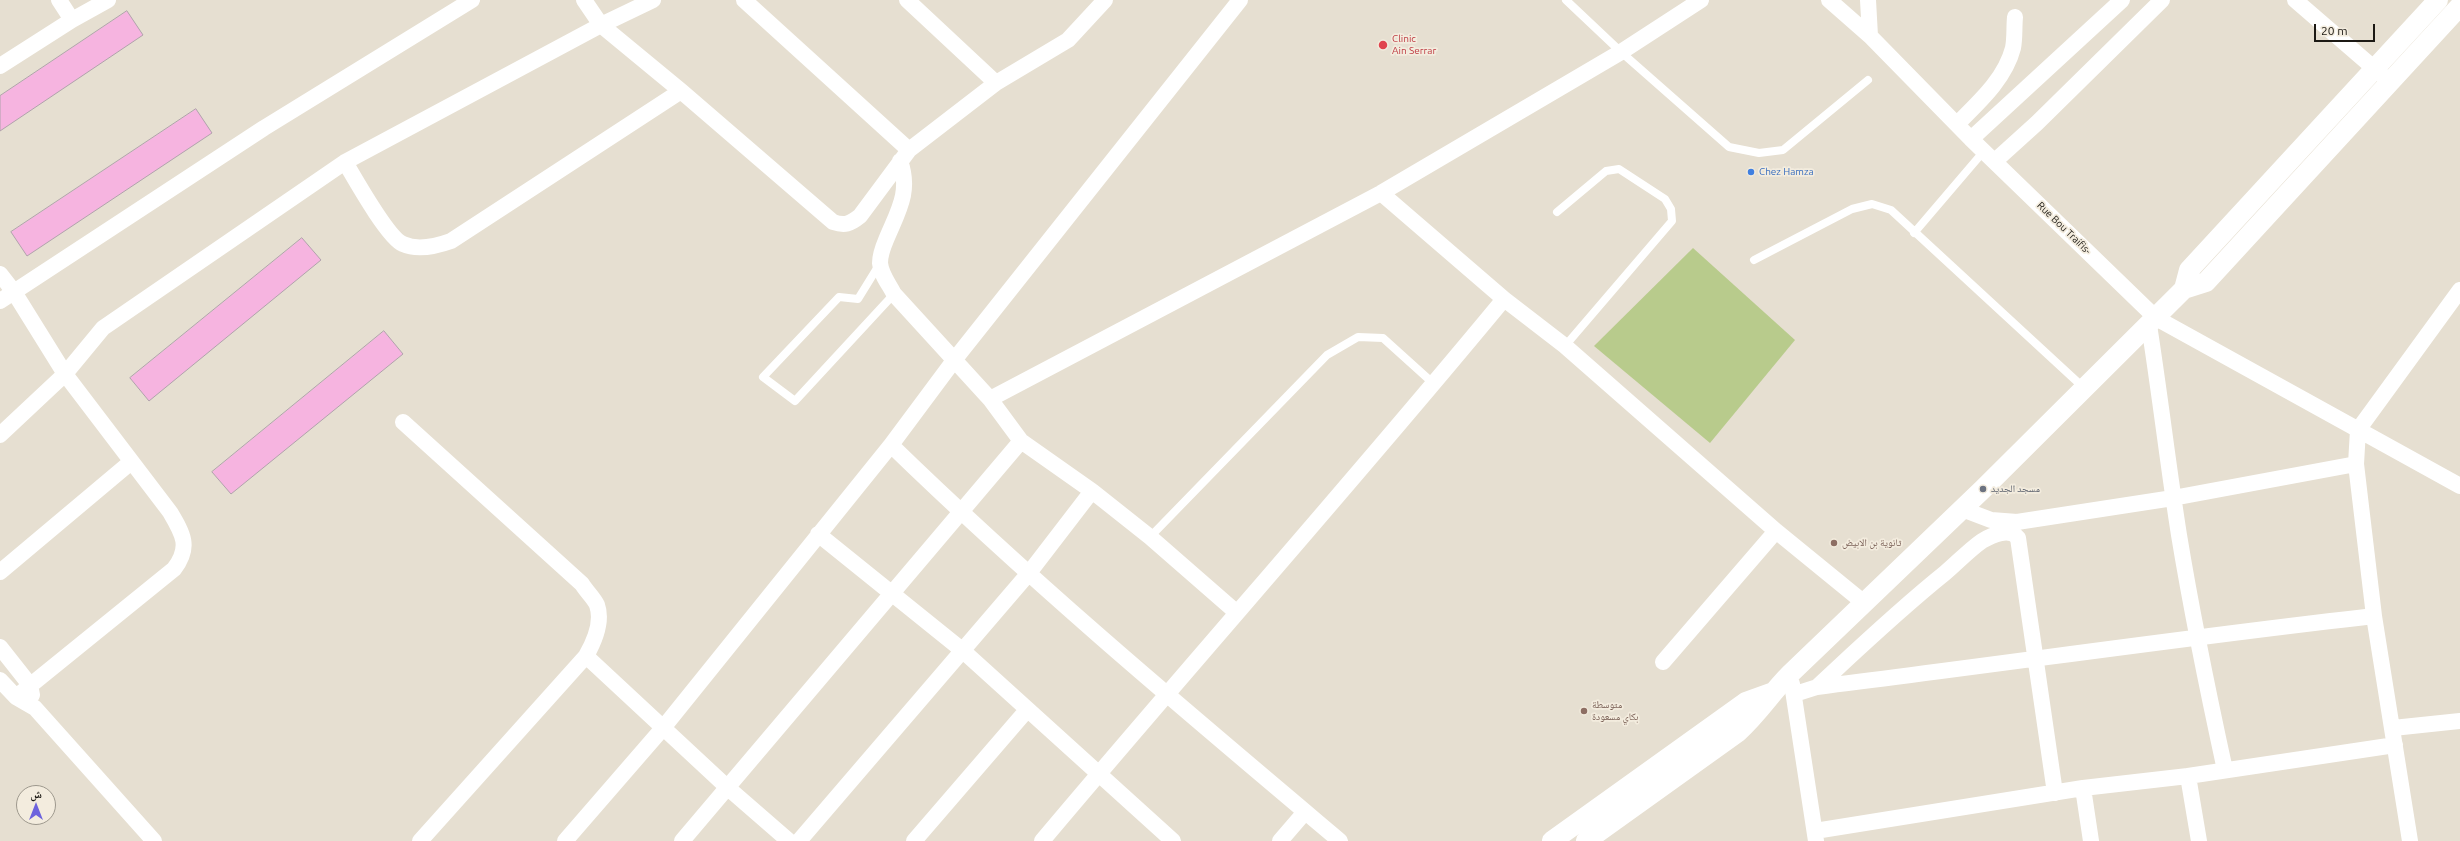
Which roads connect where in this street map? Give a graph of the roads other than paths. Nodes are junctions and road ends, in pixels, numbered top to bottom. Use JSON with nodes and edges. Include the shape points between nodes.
{"nodes":[{"id":1,"x":108,"y":0,"type":"edge"},
{"id":2,"x":472,"y":0,"type":"edge"},
{"id":3,"x":584,"y":0,"type":"edge"},
{"id":4,"x":653,"y":0,"type":"edge"},
{"id":5,"x":744,"y":0,"type":"edge"},
{"id":6,"x":907,"y":0,"type":"edge"},
{"id":7,"x":1105,"y":0,"type":"edge"},
{"id":8,"x":1239,"y":0,"type":"edge"},
{"id":9,"x":1566,"y":0,"type":"edge"},
{"id":10,"x":1701,"y":0,"type":"edge"},
{"id":11,"x":1829,"y":0,"type":"edge"},
{"id":12,"x":1868,"y":0,"type":"edge"},
{"id":13,"x":2122,"y":0,"type":"edge"},
{"id":14,"x":2162,"y":0,"type":"edge"},
{"id":15,"x":2295,"y":0,"type":"edge"},
{"id":16,"x":2438,"y":0,"type":"edge"},
{"id":17,"x":62,"y":1,"type":"edge"},
{"id":18,"x":448,"y":6,"type":"edge"},
{"id":19,"x":2460,"y":6,"type":"edge"},
{"id":20,"x":2015,"y":17,"type":"dead end"},
{"id":21,"x":72,"y":20,"type":"junction"},
{"id":22,"x":601,"y":25,"type":"junction"},
{"id":23,"x":1870,"y":36,"type":"junction"},
{"id":24,"x":1621,"y":52,"type":"junction"},
{"id":25,"x":0,"y":66,"type":"edge"},
{"id":26,"x":2383,"y":76,"type":"junction"},
{"id":27,"x":1868,"y":80,"type":"dead end"},
{"id":28,"x":996,"y":83,"type":"junction"},
{"id":29,"x":681,"y":91,"type":"junction"},
{"id":30,"x":1957,"y":124,"type":"junction"},
{"id":31,"x":1971,"y":139,"type":"junction"},
{"id":32,"x":905,"y":156,"type":"junction"},
{"id":33,"x":1990,"y":156,"type":"junction"},
{"id":34,"x":345,"y":162,"type":"junction"},
{"id":35,"x":1381,"y":193,"type":"junction"},
{"id":36,"x":1557,"y":212,"type":"dead end"},
{"id":37,"x":1914,"y":233,"type":"junction"},
{"id":38,"x":1754,"y":260,"type":"dead end"},
{"id":39,"x":880,"y":263,"type":"junction"},
{"id":40,"x":0,"y":274,"type":"edge"},
{"id":41,"x":2460,"y":290,"type":"edge"},
{"id":42,"x":14,"y":292,"type":"junction"},
{"id":43,"x":894,"y":294,"type":"junction"},
{"id":44,"x":1504,"y":299,"type":"junction"},
{"id":45,"x":0,"y":301,"type":"edge"},
{"id":46,"x":2152,"y":321,"type":"junction"},
{"id":47,"x":1565,"y":346,"type":"junction"},
{"id":48,"x":955,"y":359,"type":"junction"},
{"id":49,"x":65,"y":374,"type":"junction"},
{"id":50,"x":1434,"y":384,"type":"junction"},
{"id":51,"x":2084,"y":389,"type":"junction"},
{"id":52,"x":990,"y":399,"type":"junction"},
{"id":53,"x":403,"y":422,"type":"dead end"},
{"id":54,"x":2358,"y":430,"type":"junction"},
{"id":55,"x":0,"y":435,"type":"edge"},
{"id":56,"x":1021,"y":441,"type":"junction"},
{"id":57,"x":891,"y":445,"type":"junction"},
{"id":58,"x":131,"y":462,"type":"junction"},
{"id":59,"x":2356,"y":464,"type":"junction"},
{"id":60,"x":2460,"y":486,"type":"edge"},
{"id":61,"x":1092,"y":491,"type":"junction"},
{"id":62,"x":2173,"y":498,"type":"junction"},
{"id":63,"x":1962,"y":509,"type":"junction"},
{"id":64,"x":961,"y":513,"type":"junction"},
{"id":65,"x":1776,"y":532,"type":"junction"},
{"id":66,"x":818,"y":534,"type":"junction"},
{"id":67,"x":1150,"y":536,"type":"junction"},
{"id":68,"x":0,"y":572,"type":"edge"},
{"id":69,"x":1029,"y":573,"type":"junction"},
{"id":70,"x":890,"y":594,"type":"junction"},
{"id":71,"x":1863,"y":602,"type":"junction"},
{"id":72,"x":1236,"y":612,"type":"junction"},
{"id":73,"x":2374,"y":616,"type":"junction"},
{"id":74,"x":2196,"y":636,"type":"junction"},
{"id":75,"x":0,"y":647,"type":"edge"},
{"id":76,"x":962,"y":650,"type":"junction"},
{"id":77,"x":586,"y":656,"type":"junction"},
{"id":78,"x":2034,"y":660,"type":"junction"},
{"id":79,"x":1663,"y":662,"type":"dead end"},
{"id":80,"x":1790,"y":674,"type":"junction"},
{"id":81,"x":0,"y":680,"type":"edge"},
{"id":82,"x":30,"y":685,"type":"junction"},
{"id":83,"x":1818,"y":687,"type":"junction"},
{"id":84,"x":1771,"y":693,"type":"junction"},
{"id":85,"x":1166,"y":694,"type":"junction"},
{"id":86,"x":1795,"y":694,"type":"junction"},
{"id":87,"x":16,"y":697,"type":"junction"},
{"id":88,"x":36,"y":708,"type":"junction"},
{"id":89,"x":1027,"y":710,"type":"junction"},
{"id":90,"x":2460,"y":721,"type":"edge"},
{"id":91,"x":663,"y":728,"type":"junction"},
{"id":92,"x":2393,"y":728,"type":"junction"},
{"id":93,"x":2395,"y":745,"type":"junction"},
{"id":94,"x":2225,"y":770,"type":"junction"},
{"id":95,"x":1098,"y":774,"type":"junction"},
{"id":96,"x":2188,"y":776,"type":"junction"},
{"id":97,"x":728,"y":788,"type":"junction"},
{"id":98,"x":2083,"y":788,"type":"junction"},
{"id":99,"x":2055,"y":793,"type":"junction"},
{"id":100,"x":1305,"y":812,"type":"junction"},
{"id":101,"x":1816,"y":836,"type":"edge"},
{"id":102,"x":1168,"y":839,"type":"edge"},
{"id":103,"x":154,"y":841,"type":"edge"},
{"id":104,"x":420,"y":841,"type":"edge"},
{"id":105,"x":565,"y":841,"type":"edge"},
{"id":106,"x":682,"y":841,"type":"edge"},
{"id":107,"x":789,"y":841,"type":"edge"},
{"id":108,"x":799,"y":841,"type":"edge"},
{"id":109,"x":914,"y":841,"type":"edge"},
{"id":110,"x":1042,"y":841,"type":"edge"},
{"id":111,"x":1280,"y":841,"type":"edge"},
{"id":112,"x":1340,"y":841,"type":"edge"},
{"id":113,"x":1552,"y":841,"type":"edge"},
{"id":114,"x":1586,"y":841,"type":"edge"},
{"id":115,"x":2091,"y":841,"type":"edge"},
{"id":116,"x":2199,"y":841,"type":"edge"},
{"id":117,"x":2410,"y":841,"type":"edge"}],
"edges":[{"from":1,"to":21,"type":"street"},
{"from":2,"to":18,"type":"street"},
{"from":3,"to":22,"type":"street"},
{"from":4,"to":22,"type":"street"},
{"from":5,"to":32,"type":"street"},
{"from":6,"to":28,"type":"street"},
{"from":7,"to":28,"type":"street","via":[[1068,40]]},
{"from":8,"to":48,"type":"street"},
{"from":9,"to":24,"type":"lane"},
{"from":10,"to":24,"type":"street"},
{"from":11,"to":23,"type":"street","name":"Rue Bou Traifis-"},
{"from":12,"to":23,"type":"street"},
{"from":13,"to":31,"type":"street"},
{"from":14,"to":33,"type":"street","via":[[2037,123]]},
{"from":15,"to":26,"type":"street"},
{"from":16,"to":26,"type":"street"},
{"from":17,"to":21,"type":"street"},
{"from":18,"to":42,"type":"street"},
{"from":19,"to":26,"type":"street"},
{"from":20,"to":30,"type":"street","via":[[2013,47],[2006,67],[1991,90]]},
{"from":21,"to":25,"type":"street"},
{"from":22,"to":29,"type":"street"},
{"from":22,"to":34,"type":"street"},
{"from":23,"to":30,"type":"street","name":"Rue Bou Traifis-"},
{"from":24,"to":27,"type":"lane","via":[[1729,147],[1759,153],[1783,150]]},
{"from":24,"to":35,"type":"street"},
{"from":26,"to":46,"type":"street","via":[[2189,270],[2184,289]]},
{"from":28,"to":32,"type":"street"},
{"from":29,"to":32,"type":"street","via":[[833,222],[842,225],[850,224],[860,216]]},
{"from":29,"to":34,"type":"street","via":[[451,241],[434,246],[418,247],[403,244],[390,232]]},
{"from":30,"to":31,"type":"street","name":"Rue Bou Traifis-"},
{"from":31,"to":33,"type":"street","name":"Rue Bou Traifis-"},
{"from":32,"to":39,"type":"street","via":[[905,189],[882,250]]},
{"from":33,"to":37,"type":"lane"},
{"from":33,"to":46,"type":"street","name":"Rue Bou Traifis-"},
{"from":34,"to":49,"type":"street","via":[[103,328]]},
{"from":35,"to":44,"type":"street"},
{"from":35,"to":52,"type":"street"},
{"from":36,"to":47,"type":"lane","via":[[1606,171],[1619,169],[1665,199],[1671,208],[1672,221]]},
{"from":37,"to":38,"type":"lane","via":[[1891,210],[1872,204],[1852,209]]},
{"from":37,"to":51,"type":"lane"},
{"from":39,"to":43,"type":"street"},
{"from":39,"to":43,"type":"lane","via":[[858,299],[839,297],[763,377],[795,401]]},
{"from":40,"to":42,"type":"street"},
{"from":41,"to":54,"type":"street"},
{"from":42,"to":45,"type":"street"},
{"from":42,"to":49,"type":"street"},
{"from":43,"to":48,"type":"street"},
{"from":44,"to":47,"type":"street"},
{"from":44,"to":50,"type":"street"},
{"from":46,"to":51,"type":"street"},
{"from":46,"to":54,"type":"street","name":"Rue Bou Traifis-"},
{"from":46,"to":62,"type":"street"},
{"from":47,"to":65,"type":"street"},
{"from":48,"to":52,"type":"street"},
{"from":48,"to":57,"type":"street"},
{"from":49,"to":55,"type":"street"},
{"from":49,"to":58,"type":"street"},
{"from":50,"to":67,"type":"lane","via":[[1383,338],[1358,337],[1327,355]]},
{"from":50,"to":72,"type":"street"},
{"from":51,"to":63,"type":"street"},
{"from":52,"to":56,"type":"street"},
{"from":53,"to":77,"type":"street","via":[[582,584],[597,605],[598,627],[594,642]]},
{"from":54,"to":59,"type":"street"},
{"from":54,"to":60,"type":"street","name":"Rue Bou Traifis-"},
{"from":56,"to":61,"type":"street"},
{"from":56,"to":64,"type":"street"},
{"from":57,"to":64,"type":"street"},
{"from":57,"to":66,"type":"street"},
{"from":58,"to":68,"type":"street"},
{"from":58,"to":82,"type":"street","via":[[170,512],[182,532],[185,547],[182,559],[174,569]]},
{"from":59,"to":62,"type":"street"},
{"from":59,"to":73,"type":"street"},
{"from":61,"to":67,"type":"street"},
{"from":61,"to":69,"type":"street"},
{"from":62,"to":63,"type":"street","via":[[2017,522],[1991,520]]},
{"from":62,"to":74,"type":"street"},
{"from":63,"to":71,"type":"street"},
{"from":64,"to":69,"type":"street"},
{"from":64,"to":70,"type":"street"},
{"from":65,"to":71,"type":"street"},
{"from":65,"to":79,"type":"street"},
{"from":66,"to":70,"type":"street"},
{"from":66,"to":91,"type":"street"},
{"from":67,"to":72,"type":"street"},
{"from":69,"to":76,"type":"street"},
{"from":69,"to":85,"type":"street"},
{"from":70,"to":76,"type":"street"},
{"from":70,"to":97,"type":"street"},
{"from":71,"to":80,"type":"street"},
{"from":72,"to":85,"type":"street"},
{"from":73,"to":74,"type":"street"},
{"from":73,"to":92,"type":"street"},
{"from":74,"to":78,"type":"street"},
{"from":74,"to":94,"type":"street"},
{"from":75,"to":82,"type":"street"},
{"from":76,"to":89,"type":"street"},
{"from":76,"to":108,"type":"street"},
{"from":77,"to":91,"type":"street"},
{"from":77,"to":104,"type":"street"},
{"from":78,"to":83,"type":"street"},
{"from":78,"to":83,"type":"street","via":[[2018,538],[2010,532],[1982,541],[1913,598]]},
{"from":78,"to":99,"type":"street"},
{"from":80,"to":84,"type":"street"},
{"from":80,"to":86,"type":"street"},
{"from":81,"to":87,"type":"street"},
{"from":82,"to":87,"type":"street"},
{"from":82,"to":88,"type":"street"},
{"from":83,"to":86,"type":"street"},
{"from":84,"to":113,"type":"street","via":[[1746,702]]},
{"from":84,"to":114,"type":"street","via":[[1758,714],[1738,732]]},
{"from":85,"to":95,"type":"street"},
{"from":85,"to":100,"type":"street"},
{"from":86,"to":101,"type":"street"},
{"from":87,"to":88,"type":"street"},
{"from":88,"to":103,"type":"street"},
{"from":89,"to":95,"type":"street"},
{"from":89,"to":109,"type":"street"},
{"from":90,"to":92,"type":"street"},
{"from":91,"to":97,"type":"street"},
{"from":91,"to":105,"type":"street"},
{"from":92,"to":93,"type":"street"},
{"from":93,"to":94,"type":"street"},
{"from":93,"to":117,"type":"street"},
{"from":94,"to":96,"type":"street"},
{"from":95,"to":102,"type":"street"},
{"from":95,"to":110,"type":"street"},
{"from":96,"to":98,"type":"street"},
{"from":96,"to":116,"type":"street"},
{"from":97,"to":106,"type":"street"},
{"from":97,"to":107,"type":"street"},
{"from":98,"to":99,"type":"street"},
{"from":98,"to":115,"type":"street"},
{"from":99,"to":101,"type":"street"},
{"from":100,"to":111,"type":"street"},
{"from":100,"to":112,"type":"street"}]}
